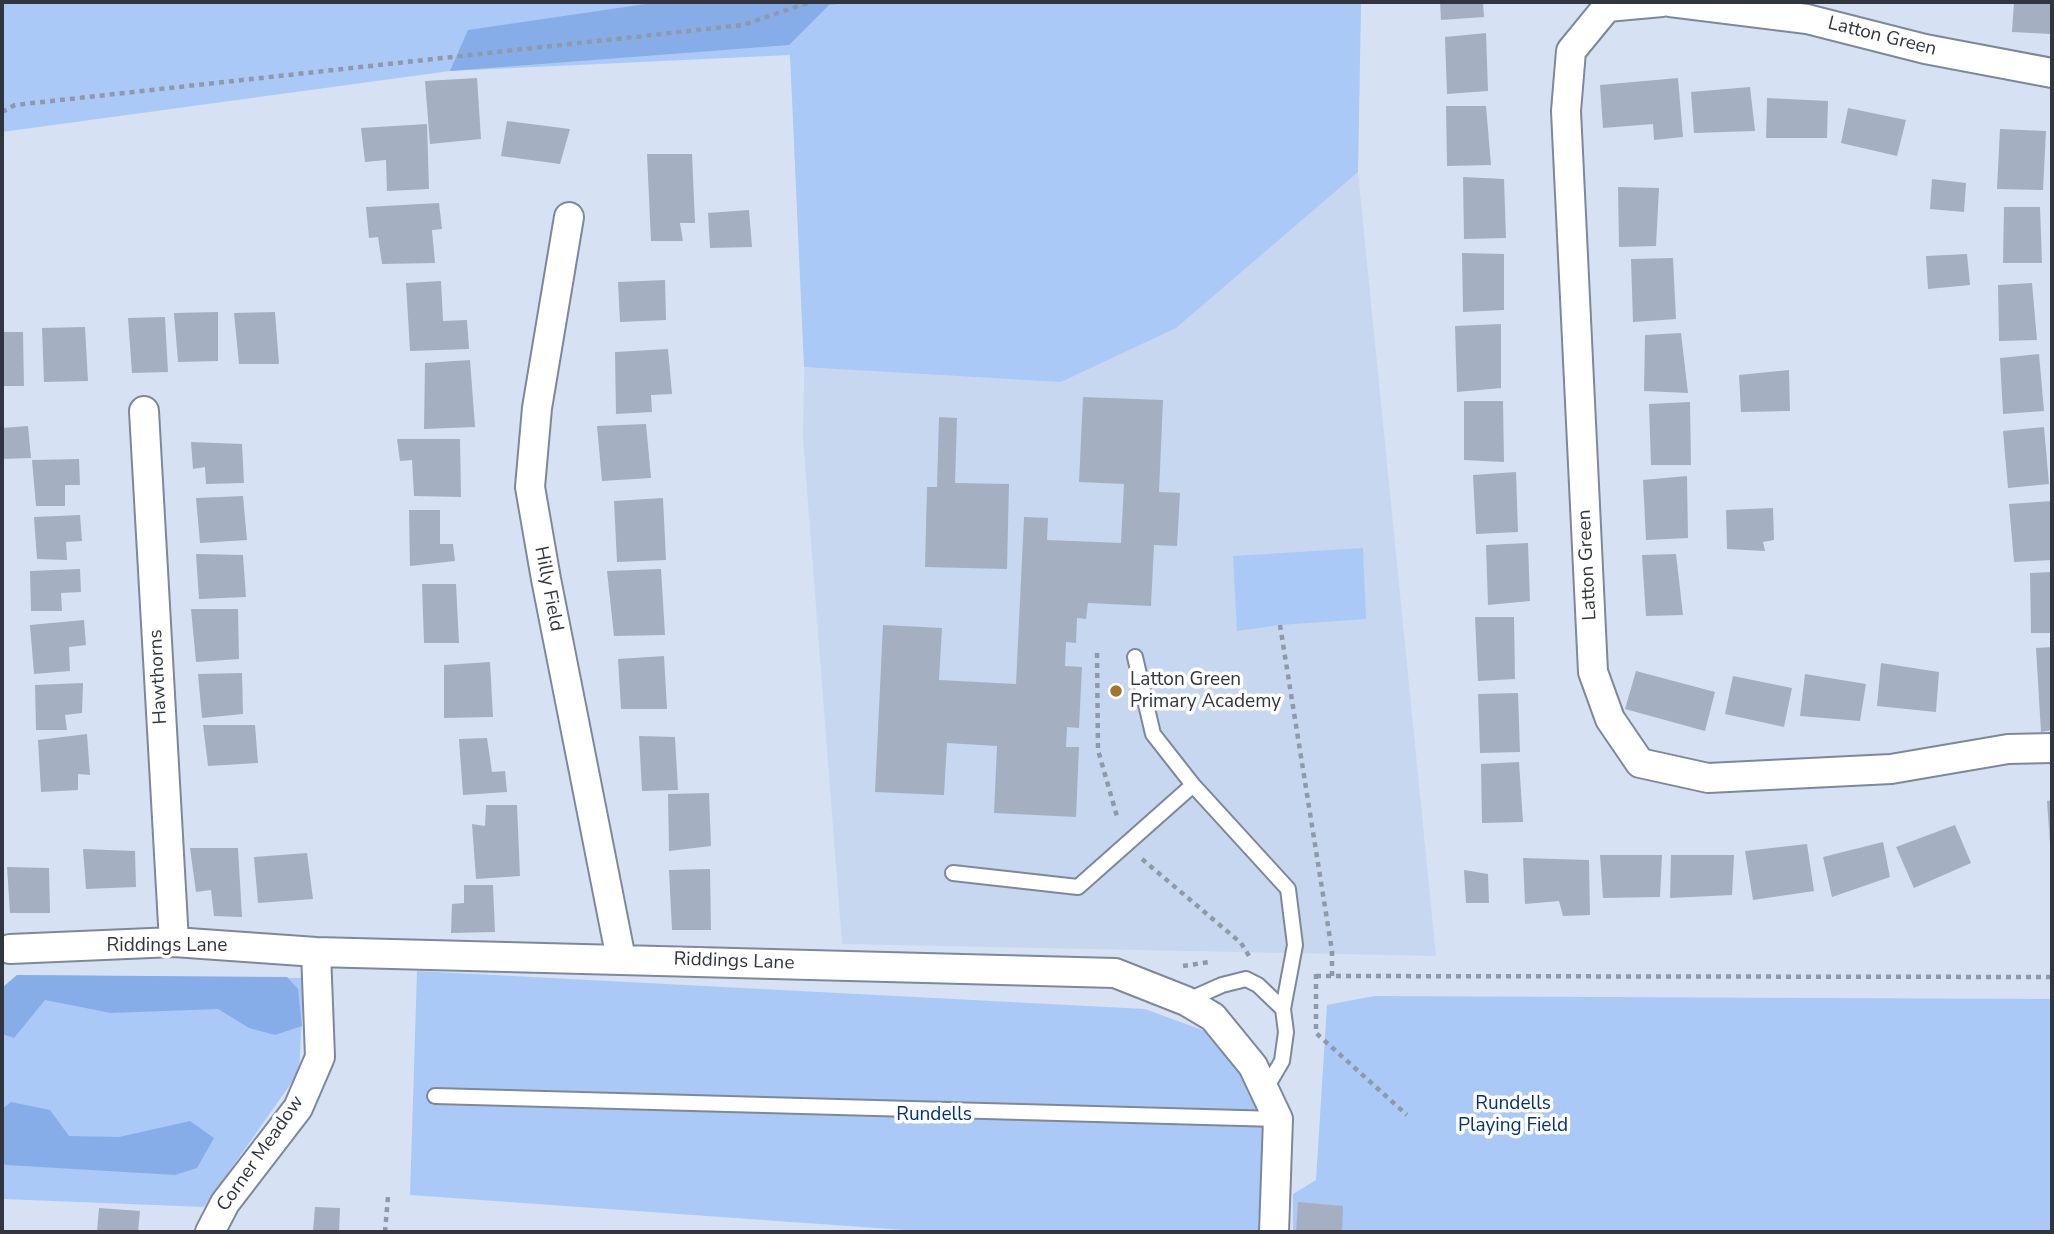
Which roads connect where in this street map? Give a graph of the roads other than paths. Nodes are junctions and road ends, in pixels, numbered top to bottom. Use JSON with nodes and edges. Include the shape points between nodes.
{"nodes":[{"id":1,"x":1662,"y":2,"type":"edge"},
{"id":2,"x":1670,"y":2,"type":"edge"},
{"id":3,"x":2052,"y":73,"type":"edge"},
{"id":4,"x":569,"y":217,"type":"dead end"},
{"id":5,"x":144,"y":411,"type":"dead end"},
{"id":6,"x":1135,"y":657,"type":"dead end"},
{"id":7,"x":2052,"y":748,"type":"edge"},
{"id":8,"x":1194,"y":785,"type":"junction"},
{"id":9,"x":953,"y":873,"type":"dead end"},
{"id":10,"x":174,"y":943,"type":"junction"},
{"id":11,"x":6,"y":949,"type":"edge"},
{"id":12,"x":316,"y":952,"type":"junction"},
{"id":13,"x":621,"y":959,"type":"junction"},
{"id":14,"x":1186,"y":1002,"type":"junction"},
{"id":15,"x":1283,"y":1009,"type":"junction"},
{"id":16,"x":1265,"y":1090,"type":"junction"},
{"id":17,"x":435,"y":1096,"type":"dead end"},
{"id":18,"x":1278,"y":1119,"type":"junction"},
{"id":19,"x":210,"y":1232,"type":"edge"},
{"id":20,"x":1274,"y":1232,"type":"edge"}],
"edges":[{"from":1,"to":7,"type":"street","name":"Latton Green","via":[[1607,7],[1571,51],[1566,111],[1593,672],[1610,719],[1640,763],[1708,778],[1891,769],[2008,749]]},
{"from":2,"to":3,"type":"street","name":"Latton Green","via":[[1807,19],[1925,49]]},
{"from":4,"to":13,"type":"street","name":"Hilly Field","via":[[537,408],[530,487]]},
{"from":5,"to":10,"type":"street","name":"Hawthorns"},
{"from":6,"to":8,"type":"lane","via":[[1153,734]]},
{"from":8,"to":9,"type":"lane","via":[[1078,887]]},
{"from":8,"to":15,"type":"lane","via":[[1288,889],[1295,945]]},
{"from":10,"to":11,"type":"street","name":"Riddings Lane"},
{"from":10,"to":12,"type":"street","name":"Riddings Lane"},
{"from":12,"to":13,"type":"street","name":"Riddings Lane"},
{"from":12,"to":19,"type":"street","name":"Corner Meadow","via":[[320,1057],[298,1108],[225,1203]]},
{"from":13,"to":14,"type":"street","name":"Riddings Lane","via":[[1115,973]]},
{"from":14,"to":15,"type":"lane","via":[[1246,979]]},
{"from":14,"to":16,"type":"street","name":"Riddings Lane","via":[[1213,1017]]},
{"from":15,"to":16,"type":"lane","via":[[1282,1061]]},
{"from":16,"to":18,"type":"street","name":"Riddings Lane"},
{"from":17,"to":18,"type":"lane"},
{"from":18,"to":20,"type":"street","name":"Riddings Lane"}]}
